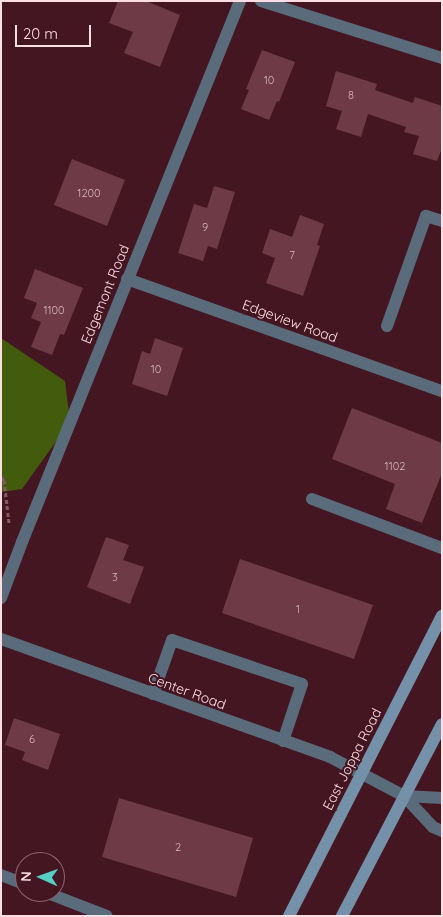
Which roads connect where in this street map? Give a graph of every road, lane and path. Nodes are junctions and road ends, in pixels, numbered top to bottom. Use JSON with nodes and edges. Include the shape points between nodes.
{"nodes":[{"id":1,"x":240,"y":1,"type":"edge"},
{"id":2,"x":261,"y":1,"type":"edge"},
{"id":3,"x":442,"y":58,"type":"edge"},
{"id":4,"x":442,"y":222,"type":"edge"},
{"id":5,"x":127,"y":279,"type":"junction"},
{"id":6,"x":387,"y":326,"type":"dead end"},
{"id":7,"x":442,"y":391,"type":"edge"},
{"id":8,"x":1,"y":477,"type":"edge"},
{"id":9,"x":312,"y":499,"type":"dead end"},
{"id":10,"x":22,"y":542,"type":"junction"},
{"id":11,"x":442,"y":548,"type":"edge"},
{"id":12,"x":1,"y":598,"type":"edge"},
{"id":13,"x":442,"y":616,"type":"edge"},
{"id":14,"x":1,"y":639,"type":"edge"},
{"id":15,"x":153,"y":694,"type":"junction"},
{"id":16,"x":442,"y":724,"type":"edge"},
{"id":17,"x":283,"y":741,"type":"junction"},
{"id":18,"x":362,"y":773,"type":"junction"},
{"id":19,"x":404,"y":796,"type":"junction"},
{"id":20,"x":442,"y":798,"type":"edge"},
{"id":21,"x":442,"y":831,"type":"edge"},
{"id":22,"x":1,"y":875,"type":"edge"},
{"id":23,"x":15,"y":880,"type":"edge"},
{"id":24,"x":65,"y":899,"type":"edge"},
{"id":25,"x":103,"y":914,"type":"edge"},
{"id":26,"x":289,"y":916,"type":"edge"},
{"id":27,"x":342,"y":916,"type":"edge"}],
"edges":[{"from":1,"to":5,"type":"street","name":"Edgemont Road"},
{"from":2,"to":3,"type":"street"},
{"from":4,"to":6,"type":"street","via":[[426,216]]},
{"from":5,"to":7,"type":"street","name":"Edgeview Road"},
{"from":5,"to":10,"type":"street","name":"Edgemont Road"},
{"from":8,"to":10,"type":"path","via":[[8,519],[15,536]]},
{"from":9,"to":11,"type":"street"},
{"from":10,"to":12,"type":"street","name":"Edgemont Road"},
{"from":13,"to":18,"type":"main road","name":"East Joppa Road"},
{"from":14,"to":15,"type":"street","name":"Center Road"},
{"from":15,"to":17,"type":"street","name":"Center Road"},
{"from":15,"to":17,"type":"street","via":[[172,640],[302,684]]},
{"from":16,"to":19,"type":"main road"},
{"from":17,"to":18,"type":"street","name":"Center Road"},
{"from":18,"to":19,"type":"street","name":"Center Road"},
{"from":18,"to":26,"type":"main road","name":"East Joppa Road"},
{"from":19,"to":20,"type":"street"},
{"from":19,"to":21,"type":"street","via":[[433,827]]},
{"from":19,"to":27,"type":"main road"},
{"from":22,"to":23,"type":"street"},
{"from":24,"to":25,"type":"street"}]}
